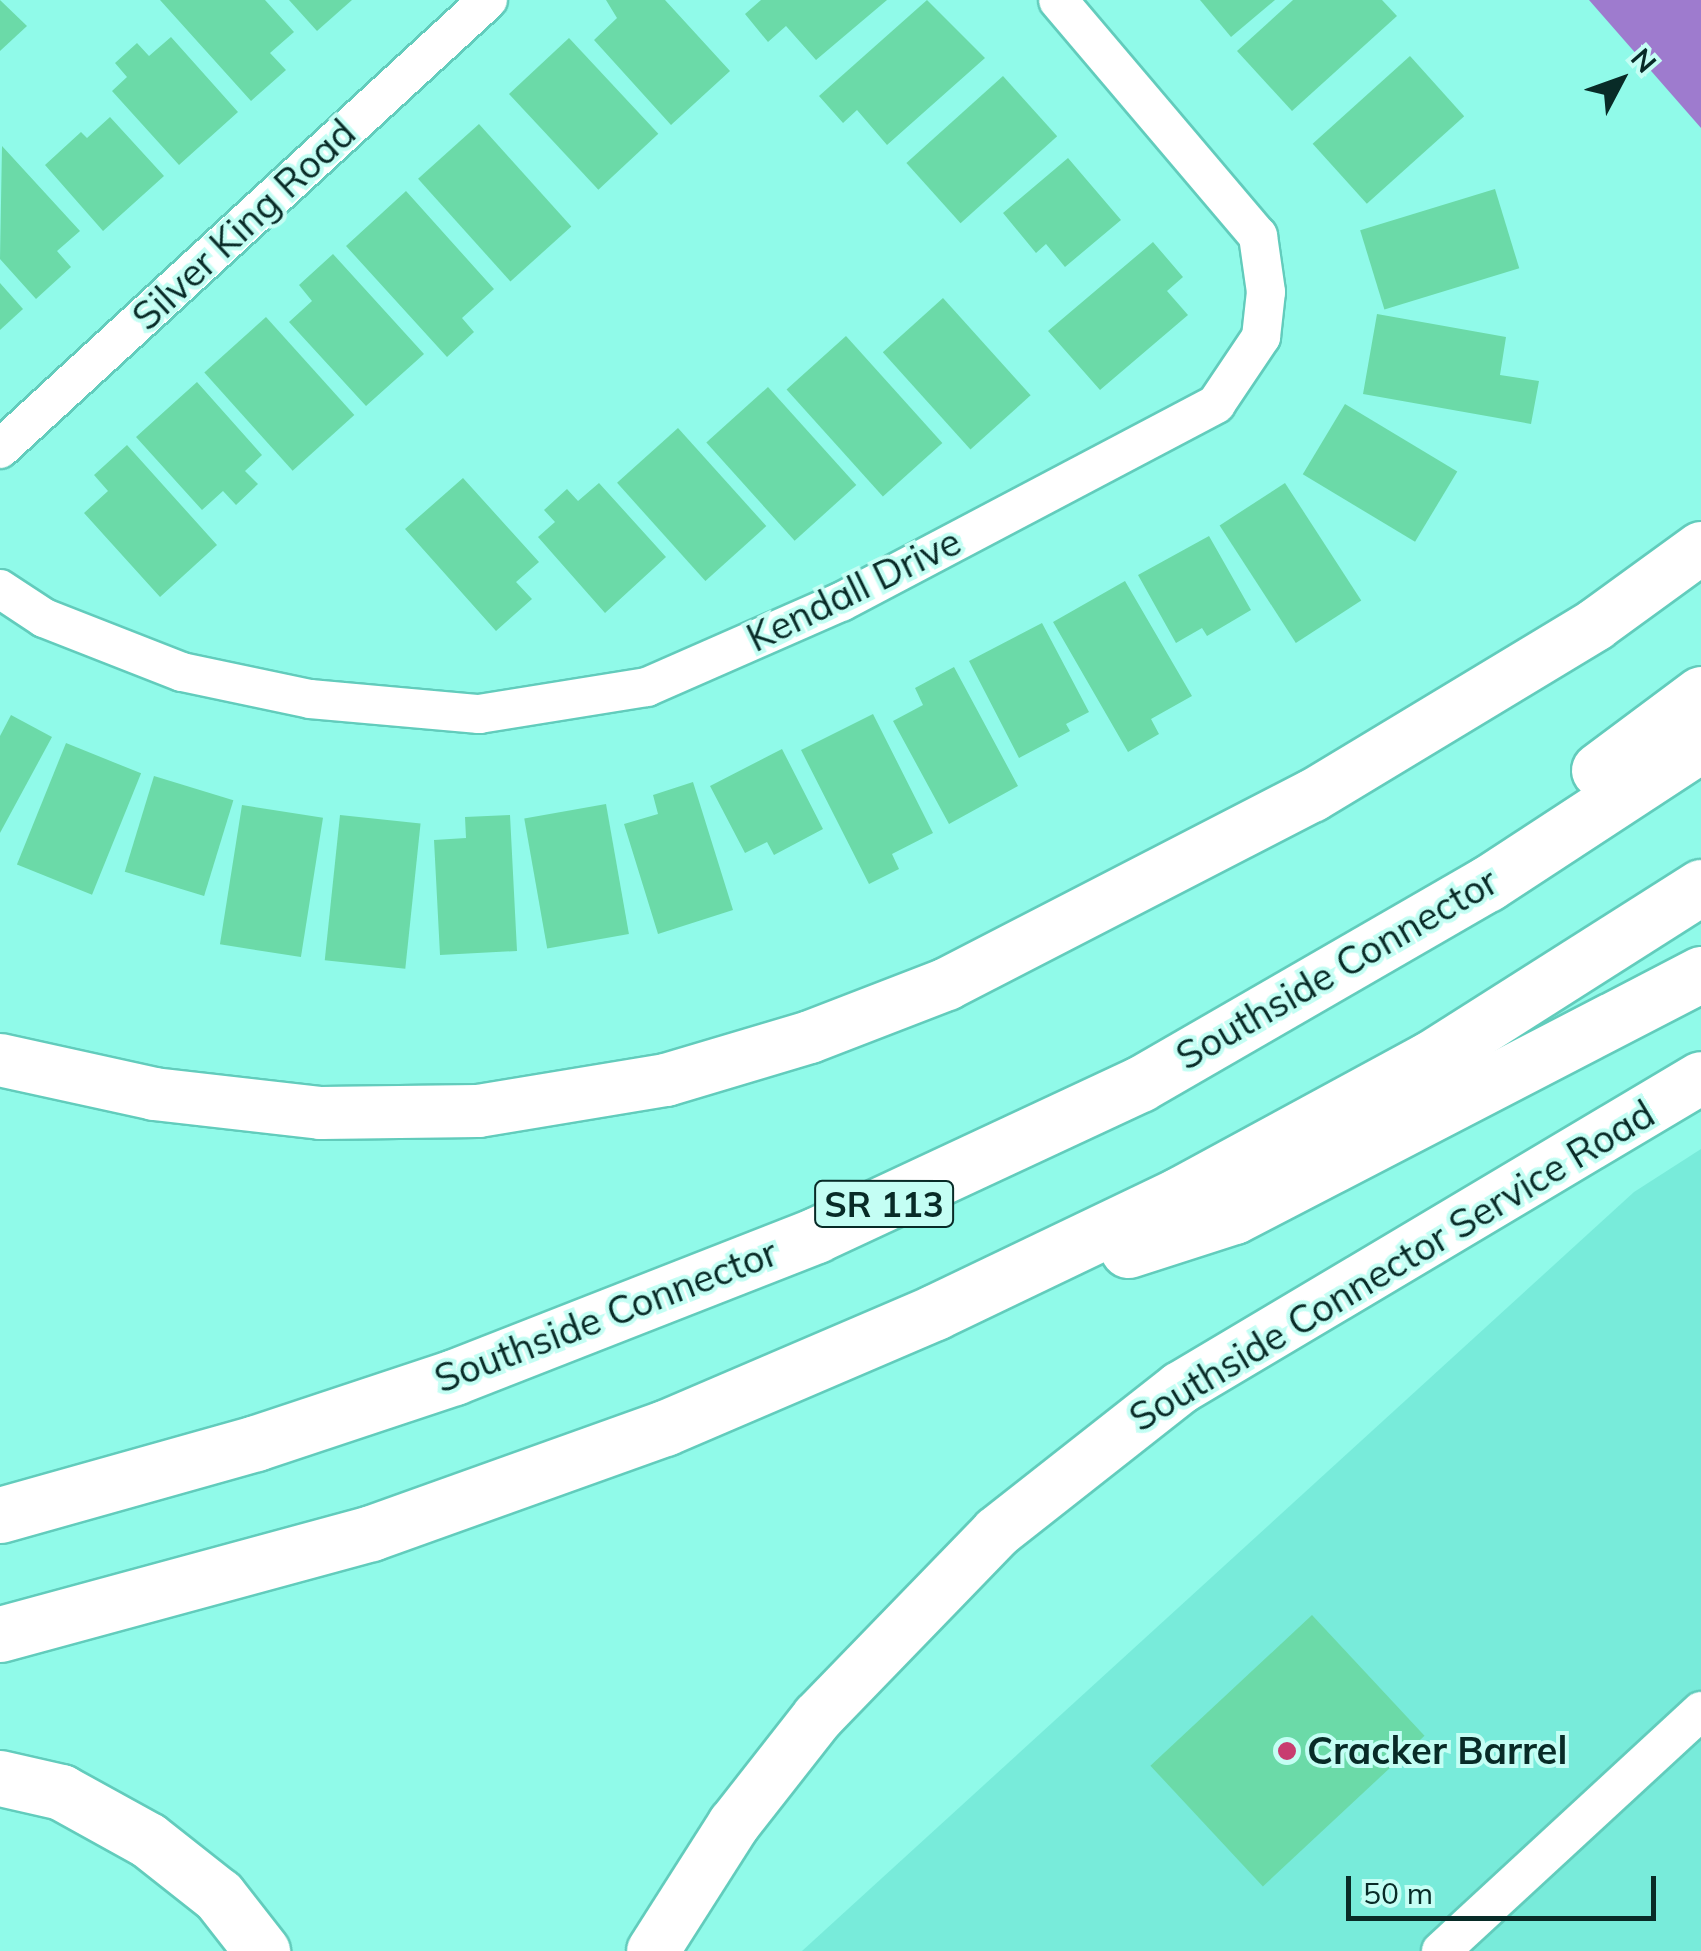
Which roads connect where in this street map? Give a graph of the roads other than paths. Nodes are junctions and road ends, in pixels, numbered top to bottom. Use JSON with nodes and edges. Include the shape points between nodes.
{"nodes":[{"id":1,"x":488,"y":0,"type":"edge"},
{"id":2,"x":1058,"y":0,"type":"edge"},
{"id":3,"x":0,"y":449,"type":"edge"},
{"id":4,"x":1701,"y":548,"type":"edge"},
{"id":5,"x":0,"y":589,"type":"edge"},
{"id":6,"x":1701,"y":694,"type":"edge"},
{"id":7,"x":1701,"y":744,"type":"edge"},
{"id":8,"x":1701,"y":888,"type":"edge"},
{"id":9,"x":1701,"y":974,"type":"edge"},
{"id":10,"x":0,"y":1060,"type":"edge"},
{"id":11,"x":1701,"y":1078,"type":"edge"},
{"id":12,"x":979,"y":1160,"type":"junction"},
{"id":13,"x":935,"y":1312,"type":"junction"},
{"id":14,"x":0,"y":1515,"type":"edge"},
{"id":15,"x":0,"y":1634,"type":"edge"},
{"id":16,"x":1701,"y":1711,"type":"edge"},
{"id":17,"x":0,"y":1778,"type":"edge"},
{"id":18,"x":262,"y":1951,"type":"edge"},
{"id":19,"x":653,"y":1951,"type":"edge"},
{"id":20,"x":1441,"y":1951,"type":"edge"}],
"edges":[{"from":1,"to":3,"type":"street","name":"Silver King Road"},
{"from":2,"to":5,"type":"street","name":"Kendall Drive","via":[[1258,236],[1266,292],[1262,337],[1216,404],[841,602],[647,687],[479,714],[310,699],[182,672],[44,618]]},
{"from":4,"to":10,"type":"street","via":[[1595,626],[1312,796],[964,975],[810,1037],[666,1080],[478,1111],[321,1113],[154,1094]]},
{"from":6,"to":12,"type":"highway","via":[[1601,769]]},
{"from":7,"to":12,"type":"highway","name":"Southside Connector","number":"SR 113","via":[[1487,884],[1140,1084]]},
{"from":8,"to":13,"type":"highway","via":[[1430,1058],[1178,1195]]},
{"from":9,"to":13,"type":"highway","via":[[1234,1216]]},
{"from":11,"to":19,"type":"street","name":"Southside Connector Service Road","via":[[1180,1388],[997,1532],[818,1717],[734,1824]]},
{"from":12,"to":14,"type":"highway","name":"Southside Connector","number":"SR 113","via":[[816,1235],[454,1377],[256,1443]]},
{"from":13,"to":15,"type":"highway","via":[[665,1428],[370,1533]]},
{"from":16,"to":20,"type":"street"},
{"from":17,"to":18,"type":"highway","via":[[61,1792],[148,1840],[219,1896]]}]}
